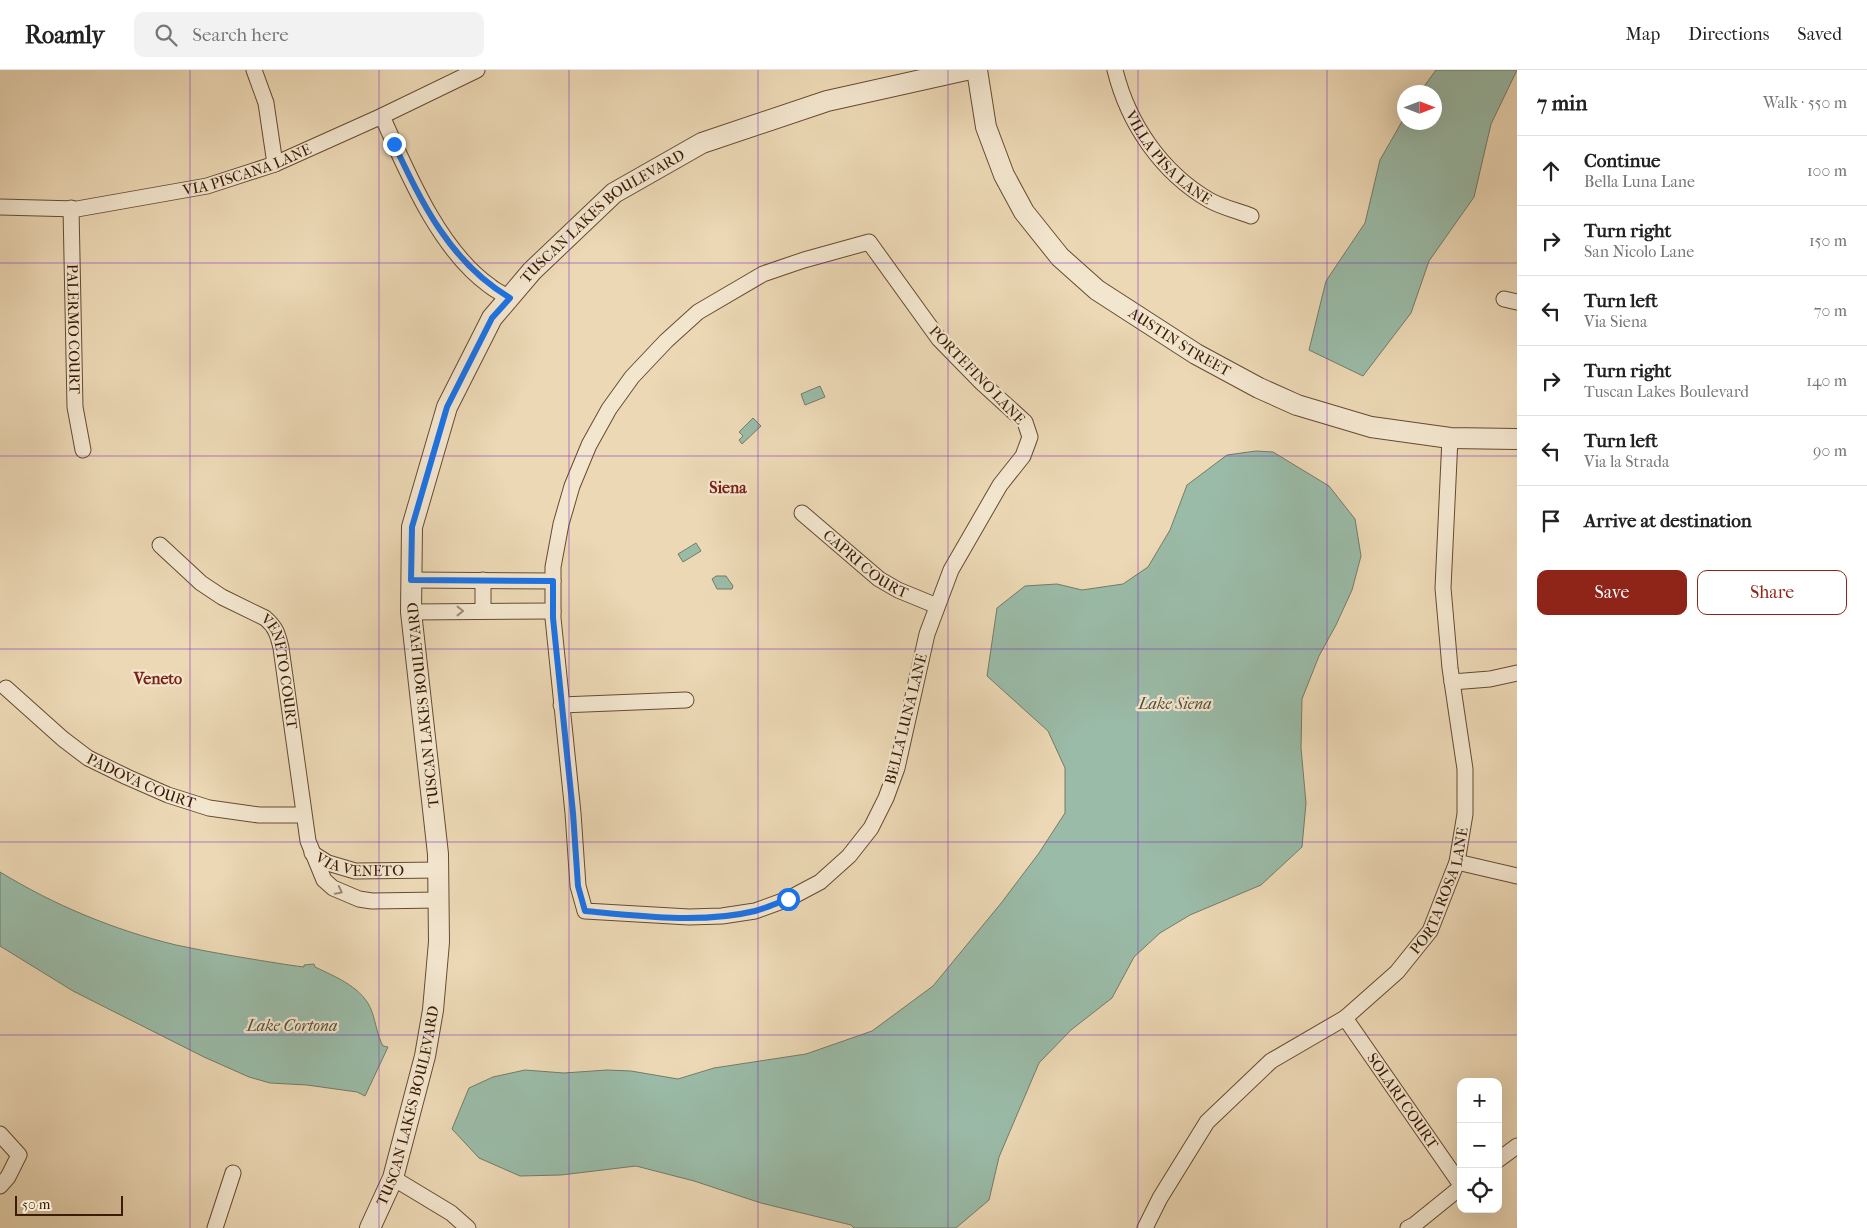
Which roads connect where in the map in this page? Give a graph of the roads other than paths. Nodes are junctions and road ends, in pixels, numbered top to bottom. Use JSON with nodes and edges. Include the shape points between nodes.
{"nodes":[{"id":1,"x":254,"y":70,"type":"edge"},
{"id":2,"x":477,"y":70,"type":"edge"},
{"id":3,"x":966,"y":70,"type":"edge"},
{"id":4,"x":977,"y":70,"type":"edge"},
{"id":5,"x":1115,"y":70,"type":"edge"},
{"id":6,"x":455,"y":75,"type":"edge"},
{"id":7,"x":382,"y":116,"type":"junction"},
{"id":8,"x":275,"y":164,"type":"junction"},
{"id":9,"x":0,"y":208,"type":"edge"},
{"id":10,"x":71,"y":208,"type":"junction"},
{"id":11,"x":1252,"y":216,"type":"dead end"},
{"id":12,"x":510,"y":298,"type":"junction"},
{"id":13,"x":1030,"y":437,"type":"joint"},
{"id":14,"x":1450,"y":438,"type":"junction"},
{"id":15,"x":1517,"y":438,"type":"edge"},
{"id":16,"x":83,"y":450,"type":"dead end"},
{"id":17,"x":802,"y":513,"type":"dead end"},
{"id":18,"x":160,"y":545,"type":"dead end"},
{"id":19,"x":411,"y":580,"type":"junction"},
{"id":20,"x":482,"y":580,"type":"junction"},
{"id":21,"x":553,"y":581,"type":"junction"},
{"id":22,"x":937,"y":606,"type":"junction"},
{"id":23,"x":483,"y":611,"type":"junction"},
{"id":24,"x":553,"y":611,"type":"junction"},
{"id":25,"x":411,"y":612,"type":"junction"},
{"id":26,"x":1517,"y":673,"type":"edge"},
{"id":27,"x":1452,"y":682,"type":"junction"},
{"id":28,"x":6,"y":688,"type":"dead end"},
{"id":29,"x":686,"y":700,"type":"dead end"},
{"id":30,"x":561,"y":705,"type":"junction"},
{"id":31,"x":303,"y":815,"type":"junction"},
{"id":32,"x":312,"y":853,"type":"junction"},
{"id":33,"x":1458,"y":862,"type":"junction"},
{"id":34,"x":439,"y":870,"type":"junction"},
{"id":35,"x":1517,"y":876,"type":"edge"},
{"id":36,"x":439,"y":900,"type":"junction"},
{"id":37,"x":1345,"y":1018,"type":"junction"},
{"id":38,"x":0,"y":1134,"type":"edge"},
{"id":39,"x":1517,"y":1146,"type":"edge"},
{"id":40,"x":1502,"y":1157,"type":"edge"},
{"id":41,"x":234,"y":1173,"type":"dead end"},
{"id":42,"x":393,"y":1178,"type":"junction"},
{"id":43,"x":1457,"y":1180,"type":"edge"},
{"id":44,"x":0,"y":1186,"type":"edge"},
{"id":45,"x":1457,"y":1189,"type":"edge"},
{"id":46,"x":215,"y":1228,"type":"edge"},
{"id":47,"x":370,"y":1228,"type":"edge"},
{"id":48,"x":468,"y":1228,"type":"edge"},
{"id":49,"x":1145,"y":1228,"type":"edge"},
{"id":50,"x":1408,"y":1228,"type":"edge"}],
"edges":[{"from":1,"to":8,"type":"street","via":[[266,103]]},
{"from":2,"to":6,"type":"street","name":"VIA PISCANA LANE"},
{"from":3,"to":12,"type":"street","name":"TUSCAN LAKES BOULEVARD","via":[[827,101],[702,144],[614,194],[532,271]]},
{"from":4,"to":14,"type":"street","name":"AUSTIN STREET","via":[[986,126],[1004,175],[1024,212],[1060,257],[1097,290],[1196,354],[1297,405],[1371,427]]},
{"from":5,"to":11,"type":"street","name":"VILLA PISA LANE","via":[[1127,108],[1151,149],[1185,183],[1210,200]]},
{"from":6,"to":7,"type":"street","name":"VIA PISCANA LANE"},
{"from":7,"to":8,"type":"street","name":"VIA PISCANA LANE"},
{"from":7,"to":12,"type":"street","via":[[407,170],[450,245],[489,286]]},
{"from":8,"to":10,"type":"street","name":"VIA PISCANA LANE","via":[[207,186]]},
{"from":9,"to":10,"type":"street","name":"VIA PISCANA LANE"},
{"from":10,"to":16,"type":"street","name":"PALERMO COURT","via":[[74,406]]},
{"from":12,"to":19,"type":"street","name":"TUSCAN LAKES BOULEVARD","via":[[492,318],[447,407],[412,527]]},
{"from":13,"to":21,"type":"street","name":"PORTEFINO LANE","via":[[1025,422],[939,338],[869,242],[804,260],[763,274],[698,312],[632,377],[589,445],[572,486],[561,524]]},
{"from":13,"to":22,"type":"street","name":"BELLA LUNA LANE","via":[[1023,456],[1000,485],[951,570]]},
{"from":14,"to":15,"type":"street","name":"AUSTIN STREET"},
{"from":14,"to":27,"type":"street","name":"PORTA ROSA LANE","via":[[1443,588]]},
{"from":17,"to":22,"type":"street","name":"CAPRI COURT","via":[[879,579]]},
{"from":18,"to":31,"type":"street","name":"VENETO COURT","via":[[201,582],[222,597],[266,618],[277,631]]},
{"from":19,"to":20,"type":"street"},
{"from":19,"to":25,"type":"street","name":"TUSCAN LAKES BOULEVARD"},
{"from":20,"to":21,"type":"street"},
{"from":20,"to":23,"type":"street"},
{"from":21,"to":24,"type":"street"},
{"from":22,"to":30,"type":"street","name":"BELLA LUNA LANE","via":[[927,634],[897,768],[871,828],[849,856],[820,882],[755,911],[689,917],[585,911],[578,886]]},
{"from":23,"to":24,"type":"street"},
{"from":25,"to":23,"type":"street","one_way":true},
{"from":24,"to":30,"type":"street"},
{"from":25,"to":34,"type":"street","name":"TUSCAN LAKES BOULEVARD"},
{"from":26,"to":27,"type":"street"},
{"from":27,"to":33,"type":"street","name":"PORTA ROSA LANE","via":[[1465,769],[1465,814]]},
{"from":28,"to":31,"type":"street","name":"PADOVA COURT","via":[[88,758],[168,795],[209,808],[259,816]]},
{"from":29,"to":30,"type":"street"},
{"from":31,"to":32,"type":"street","name":"VENETO COURT"},
{"from":32,"to":34,"type":"street","name":"VIA VENETO","via":[[328,863],[355,871]]},
{"from":32,"to":36,"type":"street","name":"VIA VENETO","one_way":true,"via":[[324,880],[348,896],[372,901]]},
{"from":33,"to":35,"type":"street"},
{"from":33,"to":37,"type":"street","name":"PORTA ROSA LANE","via":[[1430,931],[1397,972]]},
{"from":34,"to":36,"type":"street","name":"TUSCAN LAKES BOULEVARD"},
{"from":36,"to":42,"type":"street","name":"TUSCAN LAKES BOULEVARD","via":[[433,1010],[425,1056]]},
{"from":37,"to":43,"type":"street","name":"SOLARI COURT"},
{"from":37,"to":49,"type":"street","name":"PORTA ROSA LANE","via":[[1271,1061],[1206,1122]]},
{"from":38,"to":44,"type":"street","via":[[19,1155]]},
{"from":39,"to":40,"type":"street"},
{"from":41,"to":46,"type":"street"},
{"from":42,"to":47,"type":"street","name":"TUSCAN LAKES BOULEVARD"},
{"from":42,"to":48,"type":"street","via":[[452,1213]]},
{"from":45,"to":50,"type":"street"}]}
